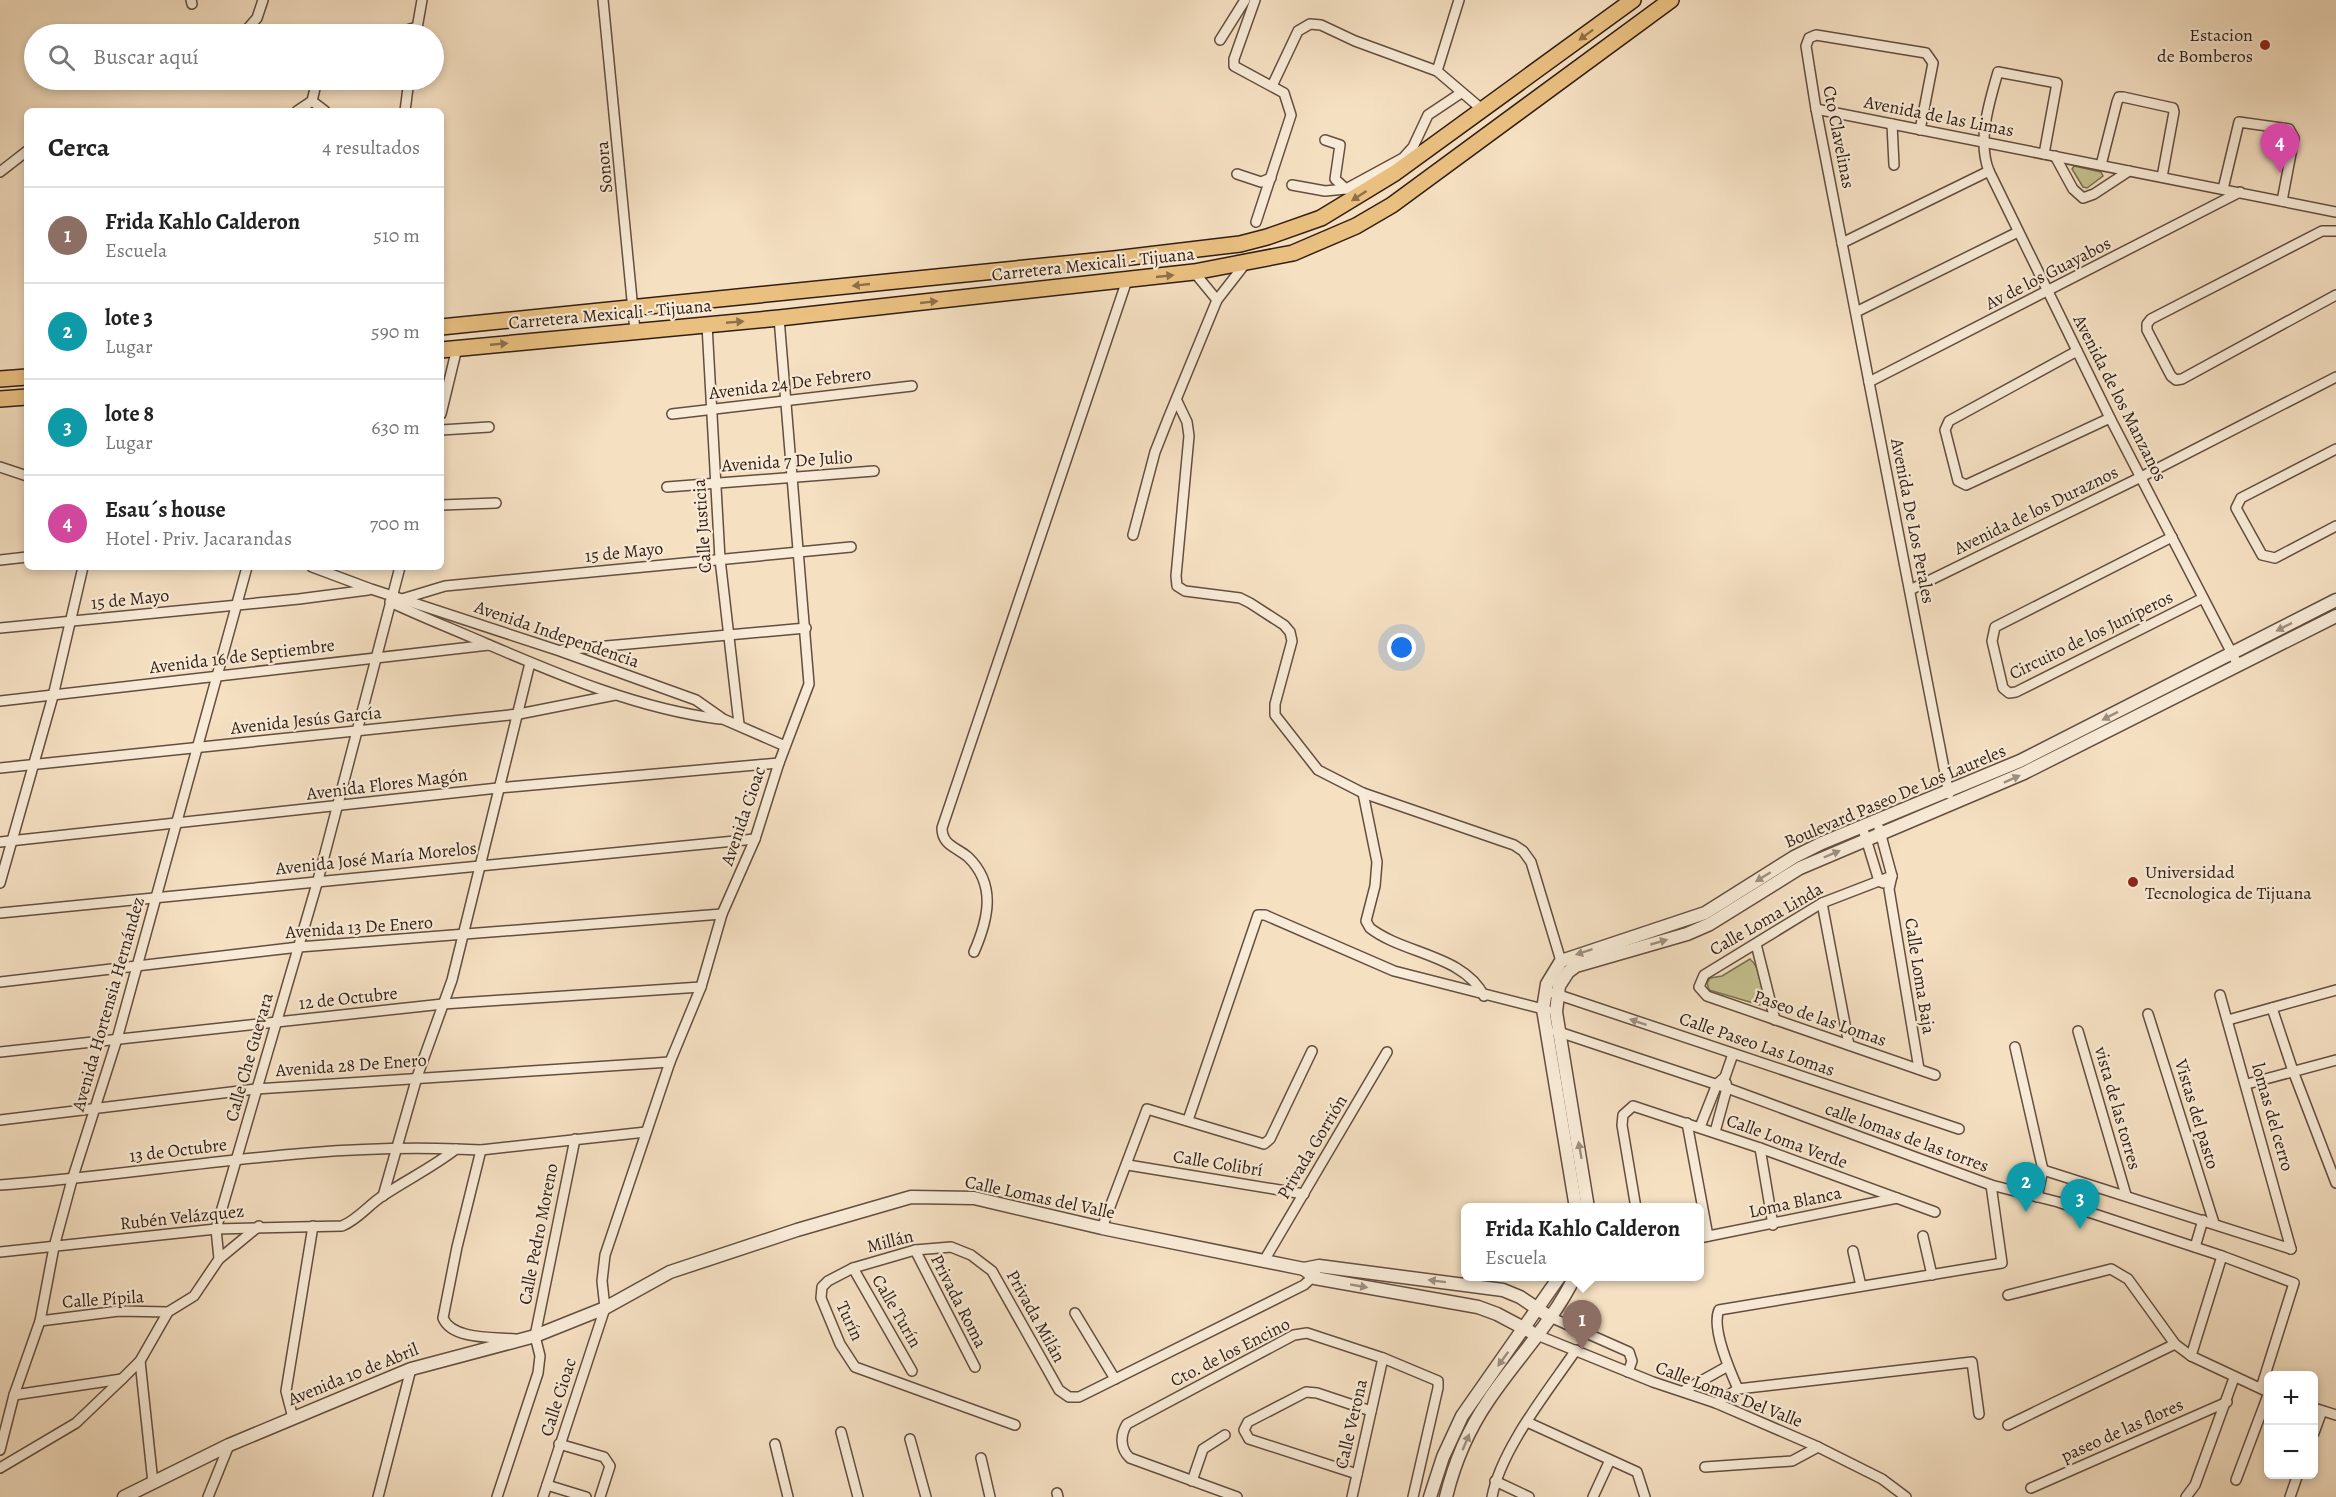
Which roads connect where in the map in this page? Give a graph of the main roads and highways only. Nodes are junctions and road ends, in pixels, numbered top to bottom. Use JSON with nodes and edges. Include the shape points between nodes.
{"nodes":[{"id":1,"x":1633,"y":0,"type":"edge"},
{"id":2,"x":1671,"y":0,"type":"edge"},
{"id":3,"x":444,"y":327,"type":"edge"},
{"id":4,"x":444,"y":350,"type":"edge"},
{"id":5,"x":24,"y":377,"type":"edge"},
{"id":6,"x":0,"y":379,"type":"edge"},
{"id":7,"x":24,"y":397,"type":"edge"},
{"id":8,"x":0,"y":399,"type":"edge"}],
"edges":[{"from":1,"to":3,"type":"main road","name":"Carretera Mexicali - Tijuana","one_way":true,"via":[[1395,173],[1321,218],[1240,244]]},
{"from":4,"to":2,"type":"main road","name":"Carretera Mexicali - Tijuana","one_way":true,"via":[[1127,280],[1245,264],[1293,253],[1356,226],[1392,205]]},
{"from":5,"to":6,"type":"main road"},
{"from":7,"to":8,"type":"main road"}]}
